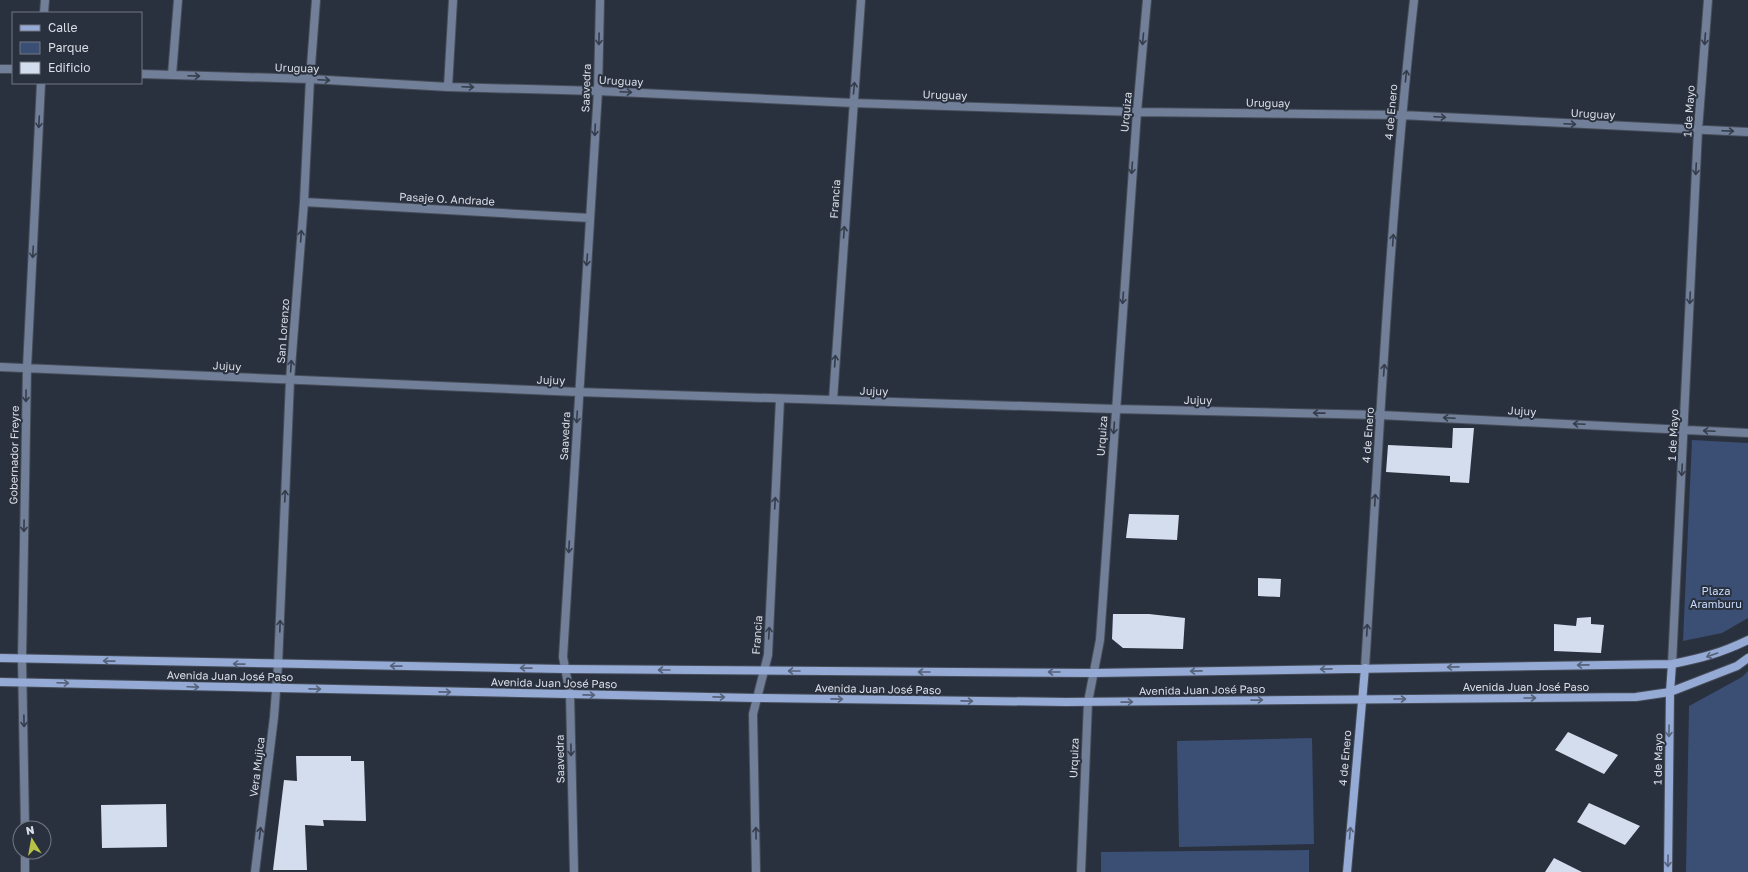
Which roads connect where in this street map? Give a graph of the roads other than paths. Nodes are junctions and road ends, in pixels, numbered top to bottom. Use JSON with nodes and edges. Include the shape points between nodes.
{"nodes":[{"id":1,"x":45,"y":0,"type":"edge"},
{"id":2,"x":178,"y":0,"type":"edge"},
{"id":3,"x":316,"y":0,"type":"edge"},
{"id":4,"x":453,"y":0,"type":"edge"},
{"id":5,"x":600,"y":0,"type":"edge"},
{"id":6,"x":861,"y":0,"type":"edge"},
{"id":7,"x":1147,"y":0,"type":"edge"},
{"id":8,"x":1414,"y":0,"type":"edge"},
{"id":9,"x":1708,"y":0,"type":"edge"},
{"id":10,"x":44,"y":12,"type":"edge"},
{"id":11,"x":0,"y":69,"type":"edge"},
{"id":12,"x":12,"y":69,"type":"edge"},
{"id":13,"x":142,"y":74,"type":"edge"},
{"id":14,"x":172,"y":75,"type":"junction"},
{"id":15,"x":310,"y":79,"type":"junction"},
{"id":16,"x":41,"y":84,"type":"edge"},
{"id":17,"x":448,"y":87,"type":"junction"},
{"id":18,"x":598,"y":91,"type":"junction"},
{"id":19,"x":852,"y":103,"type":"junction"},
{"id":20,"x":1136,"y":112,"type":"junction"},
{"id":21,"x":1401,"y":115,"type":"junction"},
{"id":22,"x":1698,"y":130,"type":"junction"},
{"id":23,"x":1748,"y":132,"type":"edge"},
{"id":24,"x":304,"y":202,"type":"junction"},
{"id":25,"x":590,"y":218,"type":"junction"},
{"id":26,"x":0,"y":367,"type":"edge"},
{"id":27,"x":27,"y":368,"type":"junction"},
{"id":28,"x":290,"y":380,"type":"junction"},
{"id":29,"x":578,"y":392,"type":"junction"},
{"id":30,"x":780,"y":399,"type":"junction"},
{"id":31,"x":832,"y":400,"type":"junction"},
{"id":32,"x":1115,"y":409,"type":"junction"},
{"id":33,"x":1380,"y":415,"type":"junction"},
{"id":34,"x":1684,"y":429,"type":"junction"},
{"id":35,"x":1748,"y":433,"type":"edge"},
{"id":36,"x":1748,"y":640,"type":"edge"},
{"id":37,"x":0,"y":658,"type":"edge"},
{"id":38,"x":1748,"y":658,"type":"edge"},
{"id":39,"x":22,"y":659,"type":"junction"},
{"id":40,"x":1672,"y":664,"type":"junction"},
{"id":41,"x":278,"y":665,"type":"junction"},
{"id":42,"x":1365,"y":668,"type":"junction"},
{"id":43,"x":564,"y":669,"type":"junction"},
{"id":44,"x":763,"y":671,"type":"junction"},
{"id":45,"x":1093,"y":673,"type":"junction"},
{"id":46,"x":0,"y":682,"type":"edge"},
{"id":47,"x":24,"y":682,"type":"junction"},
{"id":48,"x":276,"y":688,"type":"junction"},
{"id":49,"x":1670,"y":692,"type":"junction"},
{"id":50,"x":570,"y":694,"type":"junction"},
{"id":51,"x":756,"y":698,"type":"junction"},
{"id":52,"x":1361,"y":699,"type":"junction"},
{"id":53,"x":1088,"y":702,"type":"junction"},
{"id":54,"x":25,"y":820,"type":"edge"},
{"id":55,"x":25,"y":860,"type":"edge"},
{"id":56,"x":25,"y":872,"type":"edge"},
{"id":57,"x":255,"y":872,"type":"edge"},
{"id":58,"x":574,"y":872,"type":"edge"},
{"id":59,"x":756,"y":872,"type":"edge"},
{"id":60,"x":1081,"y":872,"type":"edge"},
{"id":61,"x":1347,"y":872,"type":"edge"},
{"id":62,"x":1668,"y":872,"type":"edge"}],
"edges":[{"from":1,"to":10,"type":"street"},
{"from":2,"to":14,"type":"street"},
{"from":3,"to":15,"type":"street","name":"San Lorenzo"},
{"from":4,"to":17,"type":"street"},
{"from":5,"to":18,"type":"street","name":"Saavedra","one_way":true},
{"from":19,"to":6,"type":"street","name":"Francia","one_way":true},
{"from":7,"to":20,"type":"street","name":"Urquiza","one_way":true},
{"from":21,"to":8,"type":"street","name":"4 de Enero","one_way":true},
{"from":9,"to":22,"type":"street","name":"1 de Mayo","one_way":true},
{"from":11,"to":12,"type":"street"},
{"from":13,"to":14,"type":"street","name":"Uruguay"},
{"from":14,"to":15,"type":"street","name":"Uruguay","one_way":true},
{"from":15,"to":17,"type":"street","name":"Uruguay","one_way":true},
{"from":15,"to":24,"type":"street","name":"San Lorenzo"},
{"from":16,"to":27,"type":"street","name":"Gobernador Freyre","one_way":true},
{"from":17,"to":18,"type":"street","name":"Uruguay","one_way":true},
{"from":18,"to":19,"type":"street","name":"Uruguay","one_way":true},
{"from":18,"to":25,"type":"street","name":"Saavedra","one_way":true},
{"from":19,"to":20,"type":"street","name":"Uruguay"},
{"from":31,"to":19,"type":"street","name":"Francia","one_way":true},
{"from":20,"to":21,"type":"street","name":"Uruguay"},
{"from":20,"to":32,"type":"street","name":"Urquiza","one_way":true},
{"from":21,"to":22,"type":"street","name":"Uruguay","one_way":true},
{"from":33,"to":21,"type":"street","name":"4 de Enero","one_way":true},
{"from":22,"to":23,"type":"street","name":"Uruguay","one_way":true},
{"from":22,"to":34,"type":"street","name":"1 de Mayo","one_way":true},
{"from":24,"to":25,"type":"street","name":"Pasaje O. Andrade"},
{"from":28,"to":24,"type":"street","name":"San Lorenzo","one_way":true},
{"from":25,"to":29,"type":"street","name":"Saavedra","one_way":true},
{"from":26,"to":27,"type":"street","name":"Jujuy"},
{"from":27,"to":28,"type":"street","name":"Jujuy"},
{"from":27,"to":39,"type":"street","name":"Gobernador Freyre","one_way":true},
{"from":28,"to":29,"type":"street","name":"Jujuy"},
{"from":41,"to":28,"type":"street","name":"San Lorenzo","one_way":true},
{"from":29,"to":30,"type":"street","name":"Jujuy"},
{"from":29,"to":43,"type":"street","name":"Saavedra","one_way":true},
{"from":30,"to":31,"type":"street","name":"Jujuy"},
{"from":44,"to":30,"type":"street","name":"Francia","one_way":true,"via":[[768,655]]},
{"from":31,"to":32,"type":"street","name":"Jujuy"},
{"from":33,"to":32,"type":"street","name":"Jujuy","one_way":true},
{"from":32,"to":45,"type":"street","name":"Urquiza","one_way":true,"via":[[1100,640]]},
{"from":34,"to":33,"type":"street","name":"Jujuy","one_way":true},
{"from":42,"to":33,"type":"street","name":"4 de Enero","one_way":true},
{"from":35,"to":34,"type":"street","name":"Jujuy","one_way":true},
{"from":34,"to":40,"type":"street","name":"1 de Mayo","one_way":true},
{"from":36,"to":40,"type":"main road","name":"Avenida Juan José Paso","one_way":true,"via":[[1703,658]]},
{"from":37,"to":39,"type":"main road","name":"Avenida Juan José Paso"},
{"from":38,"to":49,"type":"main road","name":"Avenida Juan José Paso","via":[[1737,666]]},
{"from":41,"to":39,"type":"main road","name":"Avenida Juan José Paso","one_way":true},
{"from":39,"to":47,"type":"street","name":"Gobernador Freyre"},
{"from":40,"to":42,"type":"main road","name":"Avenida Juan José Paso","one_way":true},
{"from":40,"to":49,"type":"main road","name":"1 de Mayo"},
{"from":43,"to":41,"type":"main road","name":"Avenida Juan José Paso","one_way":true},
{"from":41,"to":48,"type":"street","name":"Vera Mujica"},
{"from":42,"to":45,"type":"main road","name":"Avenida Juan José Paso","one_way":true},
{"from":42,"to":52,"type":"main road","name":"4 de Enero"},
{"from":44,"to":43,"type":"main road","name":"Avenida Juan José Paso","one_way":true},
{"from":43,"to":50,"type":"street","name":"Saavedra"},
{"from":45,"to":44,"type":"main road","name":"Avenida Juan José Paso","one_way":true},
{"from":44,"to":51,"type":"street","name":"Francia"},
{"from":45,"to":53,"type":"street","name":"Urquiza"},
{"from":46,"to":47,"type":"main road","name":"Avenida Juan José Paso"},
{"from":47,"to":48,"type":"main road","name":"Avenida Juan José Paso","one_way":true},
{"from":47,"to":54,"type":"street","name":"Gobernador Freyre","one_way":true},
{"from":48,"to":50,"type":"main road","name":"Avenida Juan José Paso","one_way":true},
{"from":57,"to":48,"type":"street","name":"Vera Mujica","one_way":true},
{"from":52,"to":49,"type":"main road","name":"Avenida Juan José Paso","one_way":true,"via":[[1636,697]]},
{"from":49,"to":62,"type":"main road","name":"1 de Mayo","one_way":true},
{"from":50,"to":51,"type":"main road","name":"Avenida Juan José Paso","one_way":true},
{"from":50,"to":58,"type":"street","name":"Saavedra","one_way":true},
{"from":51,"to":53,"type":"main road","name":"Avenida Juan José Paso","one_way":true},
{"from":59,"to":51,"type":"street","name":"Francia","one_way":true},
{"from":53,"to":52,"type":"main road","name":"Avenida Juan José Paso","one_way":true},
{"from":61,"to":52,"type":"main road","name":"4 de Enero","one_way":true},
{"from":53,"to":60,"type":"street","name":"Urquiza"},
{"from":55,"to":56,"type":"street"}]}
